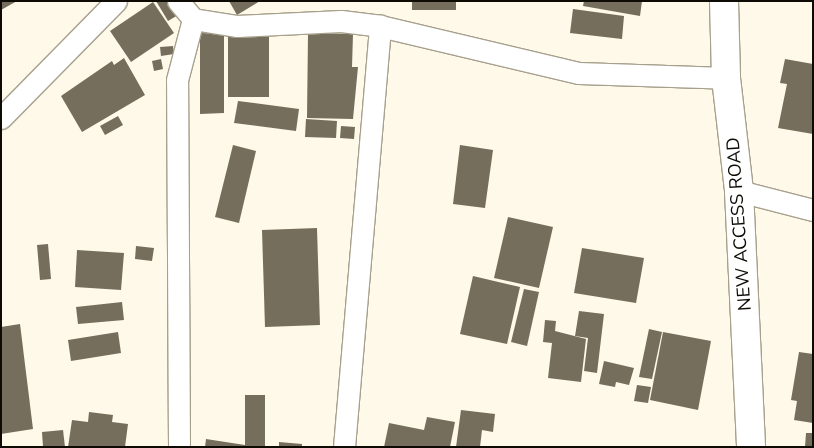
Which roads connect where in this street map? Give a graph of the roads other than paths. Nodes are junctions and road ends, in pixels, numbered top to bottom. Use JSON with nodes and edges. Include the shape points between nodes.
{"nodes":[{"id":1,"x":116,"y":1,"type":"edge"},
{"id":2,"x":178,"y":1,"type":"edge"},
{"id":3,"x":724,"y":1,"type":"edge"},
{"id":4,"x":193,"y":19,"type":"junction"},
{"id":5,"x":380,"y":26,"type":"junction"},
{"id":6,"x":726,"y":78,"type":"junction"},
{"id":7,"x":1,"y":118,"type":"edge"},
{"id":8,"x":739,"y":191,"type":"junction"},
{"id":9,"x":813,"y":210,"type":"edge"},
{"id":10,"x":180,"y":447,"type":"edge"},
{"id":11,"x":344,"y":447,"type":"edge"},
{"id":12,"x":751,"y":447,"type":"edge"}],
"edges":[{"from":1,"to":7,"type":"street"},
{"from":2,"to":4,"type":"street"},
{"from":3,"to":6,"type":"main road","name":"NEW ACCESS ROAD"},
{"from":4,"to":5,"type":"street","via":[[237,26],[341,21]]},
{"from":4,"to":10,"type":"street","via":[[177,80]]},
{"from":5,"to":6,"type":"street","via":[[579,73]]},
{"from":5,"to":11,"type":"street"},
{"from":6,"to":8,"type":"main road","name":"NEW ACCESS ROAD"},
{"from":8,"to":9,"type":"street"},
{"from":8,"to":12,"type":"main road","name":"NEW ACCESS ROAD"}]}
